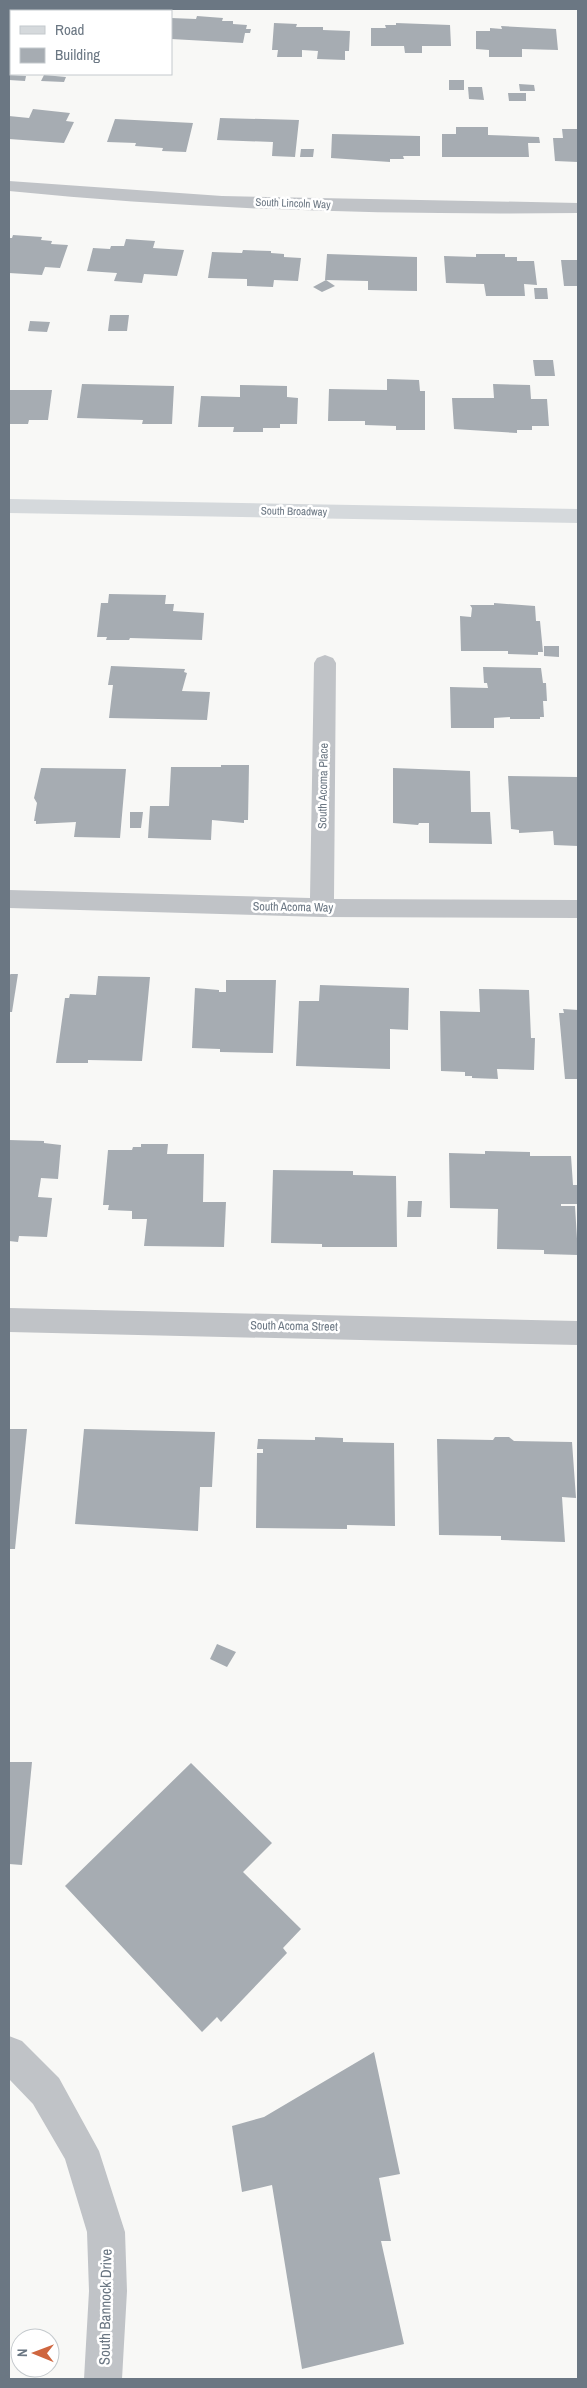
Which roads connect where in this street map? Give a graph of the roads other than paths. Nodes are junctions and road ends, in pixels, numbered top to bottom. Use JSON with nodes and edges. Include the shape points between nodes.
{"nodes":[{"id":1,"x":9,"y":186,"type":"edge"},
{"id":2,"x":578,"y":208,"type":"edge"},
{"id":3,"x":9,"y":506,"type":"edge"},
{"id":4,"x":578,"y":516,"type":"edge"},
{"id":5,"x":325,"y":664,"type":"dead end"},
{"id":6,"x":9,"y":899,"type":"edge"},
{"id":7,"x":322,"y":908,"type":"junction"},
{"id":8,"x":578,"y":909,"type":"edge"},
{"id":9,"x":9,"y":1320,"type":"edge"},
{"id":10,"x":578,"y":1332,"type":"edge"},
{"id":11,"x":9,"y":2054,"type":"edge"},
{"id":12,"x":103,"y":2379,"type":"edge"}],
"edges":[{"from":1,"to":2,"type":"street","name":"South Lincoln Way","via":[[177,200]]},
{"from":3,"to":4,"type":"main road","name":"South Broadway"},
{"from":5,"to":7,"type":"street","name":"South Acoma Place"},
{"from":6,"to":7,"type":"street","name":"South Acoma Way"},
{"from":7,"to":8,"type":"street","name":"South Acoma Way"},
{"from":9,"to":10,"type":"street","name":"South Acoma Street"},
{"from":11,"to":12,"type":"street","name":"South Bannock Drive","via":[[46,2091],[81,2151],[106,2232],[108,2291]]}]}
